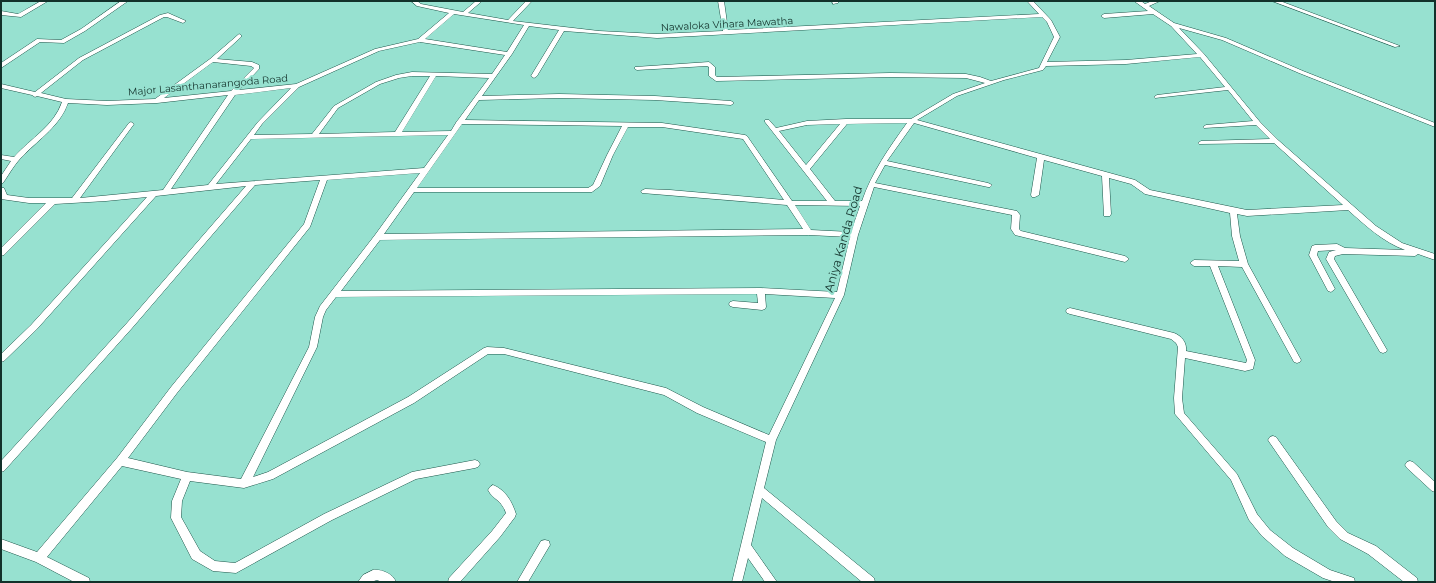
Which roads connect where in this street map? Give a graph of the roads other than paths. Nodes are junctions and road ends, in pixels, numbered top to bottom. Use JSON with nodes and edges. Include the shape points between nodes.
{"nodes":[{"id":1,"x":45,"y":1,"type":"edge"},
{"id":2,"x":124,"y":1,"type":"edge"},
{"id":3,"x":414,"y":1,"type":"edge"},
{"id":4,"x":442,"y":1,"type":"edge"},
{"id":5,"x":479,"y":1,"type":"edge"},
{"id":6,"x":529,"y":1,"type":"edge"},
{"id":7,"x":721,"y":1,"type":"edge"},
{"id":8,"x":1030,"y":1,"type":"edge"},
{"id":9,"x":1137,"y":1,"type":"edge"},
{"id":10,"x":1157,"y":1,"type":"edge"},
{"id":11,"x":1275,"y":1,"type":"edge"},
{"id":12,"x":1145,"y":6,"type":"junction"},
{"id":13,"x":434,"y":8,"type":"junction"},
{"id":14,"x":453,"y":12,"type":"junction"},
{"id":15,"x":1155,"y":12,"type":"junction"},
{"id":16,"x":1,"y":13,"type":"edge"},
{"id":17,"x":464,"y":14,"type":"junction"},
{"id":18,"x":1043,"y":15,"type":"junction"},
{"id":19,"x":1104,"y":16,"type":"dead end"},
{"id":20,"x":183,"y":21,"type":"dead end"},
{"id":21,"x":509,"y":22,"type":"junction"},
{"id":22,"x":527,"y":25,"type":"junction"},
{"id":23,"x":1173,"y":25,"type":"junction"},
{"id":24,"x":562,"y":30,"type":"junction"},
{"id":25,"x":726,"y":33,"type":"junction"},
{"id":26,"x":239,"y":36,"type":"dead end"},
{"id":27,"x":420,"y":40,"type":"junction"},
{"id":28,"x":1397,"y":46,"type":"dead end"},
{"id":29,"x":509,"y":54,"type":"junction"},
{"id":30,"x":1202,"y":55,"type":"junction"},
{"id":31,"x":212,"y":60,"type":"junction"},
{"id":32,"x":1043,"y":64,"type":"junction"},
{"id":33,"x":1,"y":66,"type":"edge"},
{"id":34,"x":637,"y":68,"type":"dead end"},
{"id":35,"x":434,"y":74,"type":"junction"},
{"id":36,"x":493,"y":76,"type":"junction"},
{"id":37,"x":534,"y":76,"type":"dead end"},
{"id":38,"x":991,"y":83,"type":"junction"},
{"id":39,"x":1,"y":86,"type":"edge"},
{"id":40,"x":297,"y":86,"type":"junction"},
{"id":41,"x":1229,"y":88,"type":"junction"},
{"id":42,"x":234,"y":93,"type":"junction"},
{"id":43,"x":36,"y":95,"type":"junction"},
{"id":44,"x":1157,"y":97,"type":"dead end"},
{"id":45,"x":477,"y":98,"type":"junction"},
{"id":46,"x":66,"y":101,"type":"junction"},
{"id":47,"x":157,"y":101,"type":"junction"},
{"id":48,"x":730,"y":104,"type":"dead end"},
{"id":49,"x":846,"y":121,"type":"junction"},
{"id":50,"x":912,"y":121,"type":"junction"},
{"id":51,"x":459,"y":122,"type":"junction"},
{"id":52,"x":767,"y":122,"type":"dead end"},
{"id":53,"x":1258,"y":122,"type":"junction"},
{"id":54,"x":131,"y":124,"type":"dead end"},
{"id":55,"x":1435,"y":124,"type":"edge"},
{"id":56,"x":626,"y":125,"type":"junction"},
{"id":57,"x":1206,"y":127,"type":"dead end"},
{"id":58,"x":774,"y":130,"type":"junction"},
{"id":59,"x":451,"y":133,"type":"junction"},
{"id":60,"x":398,"y":134,"type":"junction"},
{"id":61,"x":314,"y":136,"type":"junction"},
{"id":62,"x":249,"y":137,"type":"junction"},
{"id":63,"x":1276,"y":141,"type":"junction"},
{"id":64,"x":1201,"y":143,"type":"dead end"},
{"id":65,"x":1041,"y":156,"type":"junction"},
{"id":66,"x":1,"y":157,"type":"edge"},
{"id":67,"x":15,"y":159,"type":"junction"},
{"id":68,"x":883,"y":162,"type":"junction"},
{"id":69,"x":806,"y":169,"type":"junction"},
{"id":70,"x":426,"y":170,"type":"junction"},
{"id":71,"x":1105,"y":174,"type":"junction"},
{"id":72,"x":324,"y":179,"type":"junction"},
{"id":73,"x":1,"y":181,"type":"edge"},
{"id":74,"x":252,"y":184,"type":"junction"},
{"id":75,"x":870,"y":184,"type":"junction"},
{"id":76,"x":988,"y":185,"type":"dead end"},
{"id":77,"x":210,"y":187,"type":"junction"},
{"id":78,"x":1,"y":190,"type":"edge"},
{"id":79,"x":412,"y":190,"type":"junction"},
{"id":80,"x":645,"y":191,"type":"dead end"},
{"id":81,"x":165,"y":192,"type":"junction"},
{"id":82,"x":154,"y":193,"type":"junction"},
{"id":83,"x":1035,"y":195,"type":"dead end"},
{"id":84,"x":76,"y":200,"type":"junction"},
{"id":85,"x":53,"y":201,"type":"junction"},
{"id":86,"x":789,"y":203,"type":"junction"},
{"id":87,"x":834,"y":203,"type":"junction"},
{"id":88,"x":864,"y":204,"type":"junction"},
{"id":89,"x":1351,"y":207,"type":"junction"},
{"id":90,"x":1233,"y":211,"type":"junction"},
{"id":91,"x":1107,"y":214,"type":"dead end"},
{"id":92,"x":809,"y":232,"type":"junction"},
{"id":93,"x":854,"y":235,"type":"junction"},
{"id":94,"x":378,"y":237,"type":"junction"},
{"id":95,"x":1343,"y":252,"type":"junction"},
{"id":96,"x":1,"y":253,"type":"edge"},
{"id":97,"x":1425,"y":254,"type":"junction"},
{"id":98,"x":1435,"y":257,"type":"edge"},
{"id":99,"x":1125,"y":259,"type":"dead end"},
{"id":100,"x":1194,"y":263,"type":"dead end"},
{"id":101,"x":1213,"y":263,"type":"junction"},
{"id":102,"x":1244,"y":264,"type":"junction"},
{"id":103,"x":1331,"y":289,"type":"dead end"},
{"id":104,"x":761,"y":291,"type":"junction"},
{"id":105,"x":335,"y":294,"type":"junction"},
{"id":106,"x":840,"y":295,"type":"junction"},
{"id":107,"x":733,"y":304,"type":"dead end"},
{"id":108,"x":1070,"y":311,"type":"dead end"},
{"id":109,"x":1383,"y":350,"type":"dead end"},
{"id":110,"x":1182,"y":354,"type":"junction"},
{"id":111,"x":1,"y":359,"type":"edge"},
{"id":112,"x":1297,"y":360,"type":"dead end"},
{"id":113,"x":771,"y":440,"type":"junction"},
{"id":114,"x":1273,"y":440,"type":"dead end"},
{"id":115,"x":120,"y":461,"type":"junction"},
{"id":116,"x":475,"y":464,"type":"dead end"},
{"id":117,"x":1410,"y":465,"type":"dead end"},
{"id":118,"x":1,"y":468,"type":"edge"},
{"id":119,"x":188,"y":476,"type":"junction"},
{"id":120,"x":244,"y":484,"type":"junction"},
{"id":121,"x":1435,"y":488,"type":"edge"},
{"id":122,"x":759,"y":489,"type":"junction"},
{"id":123,"x":493,"y":490,"type":"dead end"},
{"id":124,"x":1,"y":544,"type":"edge"},
{"id":125,"x":545,"y":545,"type":"dead end"},
{"id":126,"x":745,"y":546,"type":"junction"},
{"id":127,"x":39,"y":558,"type":"junction"},
{"id":128,"x":85,"y":582,"type":"edge"},
{"id":129,"x":363,"y":582,"type":"edge"},
{"id":130,"x":391,"y":582,"type":"edge"},
{"id":131,"x":453,"y":582,"type":"edge"},
{"id":132,"x":522,"y":582,"type":"edge"},
{"id":133,"x":736,"y":582,"type":"edge"},
{"id":134,"x":772,"y":582,"type":"edge"},
{"id":135,"x":870,"y":582,"type":"edge"},
{"id":136,"x":1350,"y":582,"type":"edge"},
{"id":137,"x":1413,"y":582,"type":"edge"}],
"edges":[{"from":1,"to":16,"type":"street","via":[[19,16]]},
{"from":2,"to":33,"type":"street","via":[[62,42],[39,40]]},
{"from":3,"to":13,"type":"street","name":"Nawaloka Vihara Mawatha","via":[[419,5]]},
{"from":4,"to":13,"type":"street"},
{"from":5,"to":17,"type":"street"},
{"from":6,"to":21,"type":"street"},
{"from":7,"to":25,"type":"street"},
{"from":8,"to":18,"type":"street"},
{"from":9,"to":12,"type":"street"},
{"from":10,"to":12,"type":"street"},
{"from":11,"to":28,"type":"street"},
{"from":12,"to":15,"type":"street"},
{"from":13,"to":14,"type":"street","name":"Nawaloka Vihara Mawatha"},
{"from":14,"to":17,"type":"street","name":"Nawaloka Vihara Mawatha"},
{"from":14,"to":27,"type":"street","name":"Major Lasanthanarangoda Road"},
{"from":15,"to":19,"type":"street"},
{"from":15,"to":23,"type":"street"},
{"from":17,"to":21,"type":"street","name":"Nawaloka Vihara Mawatha"},
{"from":18,"to":25,"type":"street","name":"Nawaloka Vihara Mawatha"},
{"from":18,"to":32,"type":"street","via":[[1057,37]]},
{"from":20,"to":43,"type":"street","via":[[168,15],[162,16],[82,59]]},
{"from":21,"to":22,"type":"street","name":"Nawaloka Vihara Mawatha"},
{"from":22,"to":24,"type":"street","name":"Nawaloka Vihara Mawatha"},
{"from":22,"to":29,"type":"street"},
{"from":23,"to":30,"type":"street"},
{"from":23,"to":55,"type":"street","via":[[1224,39]]},
{"from":24,"to":25,"type":"street","name":"Nawaloka Vihara Mawatha","via":[[657,36]]},
{"from":24,"to":37,"type":"street"},
{"from":26,"to":31,"type":"street"},
{"from":27,"to":29,"type":"street"},
{"from":27,"to":40,"type":"street","name":"Major Lasanthanarangoda Road","via":[[377,50]]},
{"from":29,"to":36,"type":"street"},
{"from":30,"to":32,"type":"street","via":[[1126,62]]},
{"from":30,"to":41,"type":"street"},
{"from":31,"to":42,"type":"street","via":[[257,66]]},
{"from":31,"to":47,"type":"street"},
{"from":32,"to":38,"type":"street","name":"Aniya Kanda Road","via":[[1041,69]]},
{"from":34,"to":38,"type":"street","via":[[709,64],[712,67],[712,76],[716,79],[966,76]]},
{"from":35,"to":36,"type":"street"},
{"from":35,"to":60,"type":"street"},
{"from":35,"to":61,"type":"street","via":[[398,76],[378,83],[336,107]]},
{"from":36,"to":45,"type":"street"},
{"from":38,"to":50,"type":"street","name":"Aniya Kanda Road","via":[[955,95]]},
{"from":39,"to":43,"type":"street","name":"Major Lasanthanarangoda Road"},
{"from":40,"to":42,"type":"street","name":"Major Lasanthanarangoda Road"},
{"from":40,"to":62,"type":"street"},
{"from":41,"to":44,"type":"street"},
{"from":41,"to":53,"type":"street"},
{"from":42,"to":47,"type":"street","name":"Major Lasanthanarangoda Road"},
{"from":42,"to":81,"type":"street"},
{"from":43,"to":46,"type":"street","name":"Major Lasanthanarangoda Road"},
{"from":45,"to":48,"type":"street","via":[[647,97]]},
{"from":45,"to":51,"type":"street"},
{"from":46,"to":47,"type":"street","name":"Major Lasanthanarangoda Road"},
{"from":46,"to":67,"type":"street","via":[[64,110],[52,124]]},
{"from":49,"to":50,"type":"street"},
{"from":49,"to":58,"type":"street","via":[[807,123]]},
{"from":49,"to":69,"type":"street"},
{"from":50,"to":65,"type":"street"},
{"from":50,"to":68,"type":"street","name":"Aniya Kanda Road"},
{"from":51,"to":56,"type":"street"},
{"from":51,"to":59,"type":"street"},
{"from":52,"to":58,"type":"street"},
{"from":53,"to":57,"type":"street"},
{"from":53,"to":63,"type":"street"},
{"from":54,"to":84,"type":"street"},
{"from":56,"to":79,"type":"street","via":[[596,186],[589,190]]},
{"from":56,"to":86,"type":"street","via":[[662,125],[745,137]]},
{"from":58,"to":69,"type":"street"},
{"from":59,"to":60,"type":"street"},
{"from":59,"to":70,"type":"street"},
{"from":60,"to":61,"type":"street"},
{"from":61,"to":62,"type":"street"},
{"from":62,"to":77,"type":"street"},
{"from":63,"to":64,"type":"street"},
{"from":63,"to":89,"type":"street"},
{"from":65,"to":71,"type":"street"},
{"from":65,"to":83,"type":"street"},
{"from":66,"to":67,"type":"street"},
{"from":67,"to":73,"type":"street"},
{"from":68,"to":75,"type":"street","name":"Aniya Kanda Road"},
{"from":68,"to":76,"type":"street"},
{"from":69,"to":87,"type":"street"},
{"from":70,"to":72,"type":"street"},
{"from":70,"to":79,"type":"street"},
{"from":71,"to":90,"type":"street","via":[[1133,182],[1148,192]]},
{"from":71,"to":91,"type":"street"},
{"from":72,"to":74,"type":"street"},
{"from":72,"to":115,"type":"street","via":[[306,225]]},
{"from":74,"to":77,"type":"street"},
{"from":74,"to":118,"type":"street","via":[[125,331]]},
{"from":75,"to":88,"type":"street","name":"Aniya Kanda Road"},
{"from":75,"to":99,"type":"street","via":[[1014,213],[1015,231],[1018,233]]},
{"from":77,"to":81,"type":"street"},
{"from":78,"to":85,"type":"street","via":[[4,197],[28,201]]},
{"from":79,"to":94,"type":"street"},
{"from":80,"to":86,"type":"street"},
{"from":81,"to":82,"type":"street"},
{"from":82,"to":84,"type":"street"},
{"from":82,"to":111,"type":"street","via":[[34,327]]},
{"from":84,"to":85,"type":"street"},
{"from":85,"to":96,"type":"street"},
{"from":86,"to":87,"type":"street"},
{"from":86,"to":92,"type":"street"},
{"from":87,"to":88,"type":"street"},
{"from":88,"to":93,"type":"street","name":"Aniya Kanda Road"},
{"from":89,"to":90,"type":"street","via":[[1246,213]]},
{"from":89,"to":97,"type":"street","via":[[1389,240]]},
{"from":90,"to":102,"type":"street","via":[[1236,236]]},
{"from":92,"to":93,"type":"street"},
{"from":92,"to":94,"type":"street"},
{"from":93,"to":106,"type":"street","name":"Aniya Kanda Road"},
{"from":94,"to":105,"type":"street"},
{"from":95,"to":97,"type":"street"},
{"from":95,"to":103,"type":"street","via":[[1337,247],[1315,248],[1313,255]]},
{"from":95,"to":109,"type":"street","via":[[1332,254],[1330,259]]},
{"from":97,"to":98,"type":"street"},
{"from":100,"to":101,"type":"street"},
{"from":101,"to":102,"type":"street"},
{"from":101,"to":110,"type":"street","via":[[1251,360],[1250,366],[1245,368]]},
{"from":102,"to":112,"type":"street"},
{"from":104,"to":105,"type":"street"},
{"from":104,"to":106,"type":"street"},
{"from":104,"to":107,"type":"street","via":[[762,307]]},
{"from":105,"to":120,"type":"street","via":[[319,317],[313,347]]},
{"from":106,"to":113,"type":"street","name":"Aniya Kanda Road"},
{"from":108,"to":110,"type":"street","via":[[1174,336],[1180,341]]},
{"from":110,"to":136,"type":"street","via":[[1178,398],[1180,414],[1234,477],[1253,517],[1266,533],[1289,552],[1327,574]]},
{"from":113,"to":120,"type":"street","via":[[700,410],[666,392],[504,351],[487,350],[411,400],[270,476]]},
{"from":113,"to":122,"type":"street","name":"Aniya Kanda Road"},
{"from":114,"to":137,"type":"street","via":[[1332,524],[1344,536],[1372,550]]},
{"from":115,"to":119,"type":"street"},
{"from":115,"to":127,"type":"street"},
{"from":116,"to":119,"type":"street","via":[[415,475],[328,517],[236,568],[213,566],[196,555],[176,518],[177,501]]},
{"from":117,"to":121,"type":"street"},
{"from":119,"to":120,"type":"street"},
{"from":122,"to":126,"type":"street","name":"Aniya Kanda Road"},
{"from":122,"to":135,"type":"street"},
{"from":123,"to":131,"type":"street","via":[[507,502],[511,514]]},
{"from":124,"to":127,"type":"street"},
{"from":125,"to":132,"type":"street"},
{"from":126,"to":133,"type":"street","name":"Aniya Kanda Road"},
{"from":126,"to":134,"type":"street"},
{"from":127,"to":128,"type":"street"},
{"from":129,"to":130,"type":"street","via":[[374,575],[382,575]]}]}
